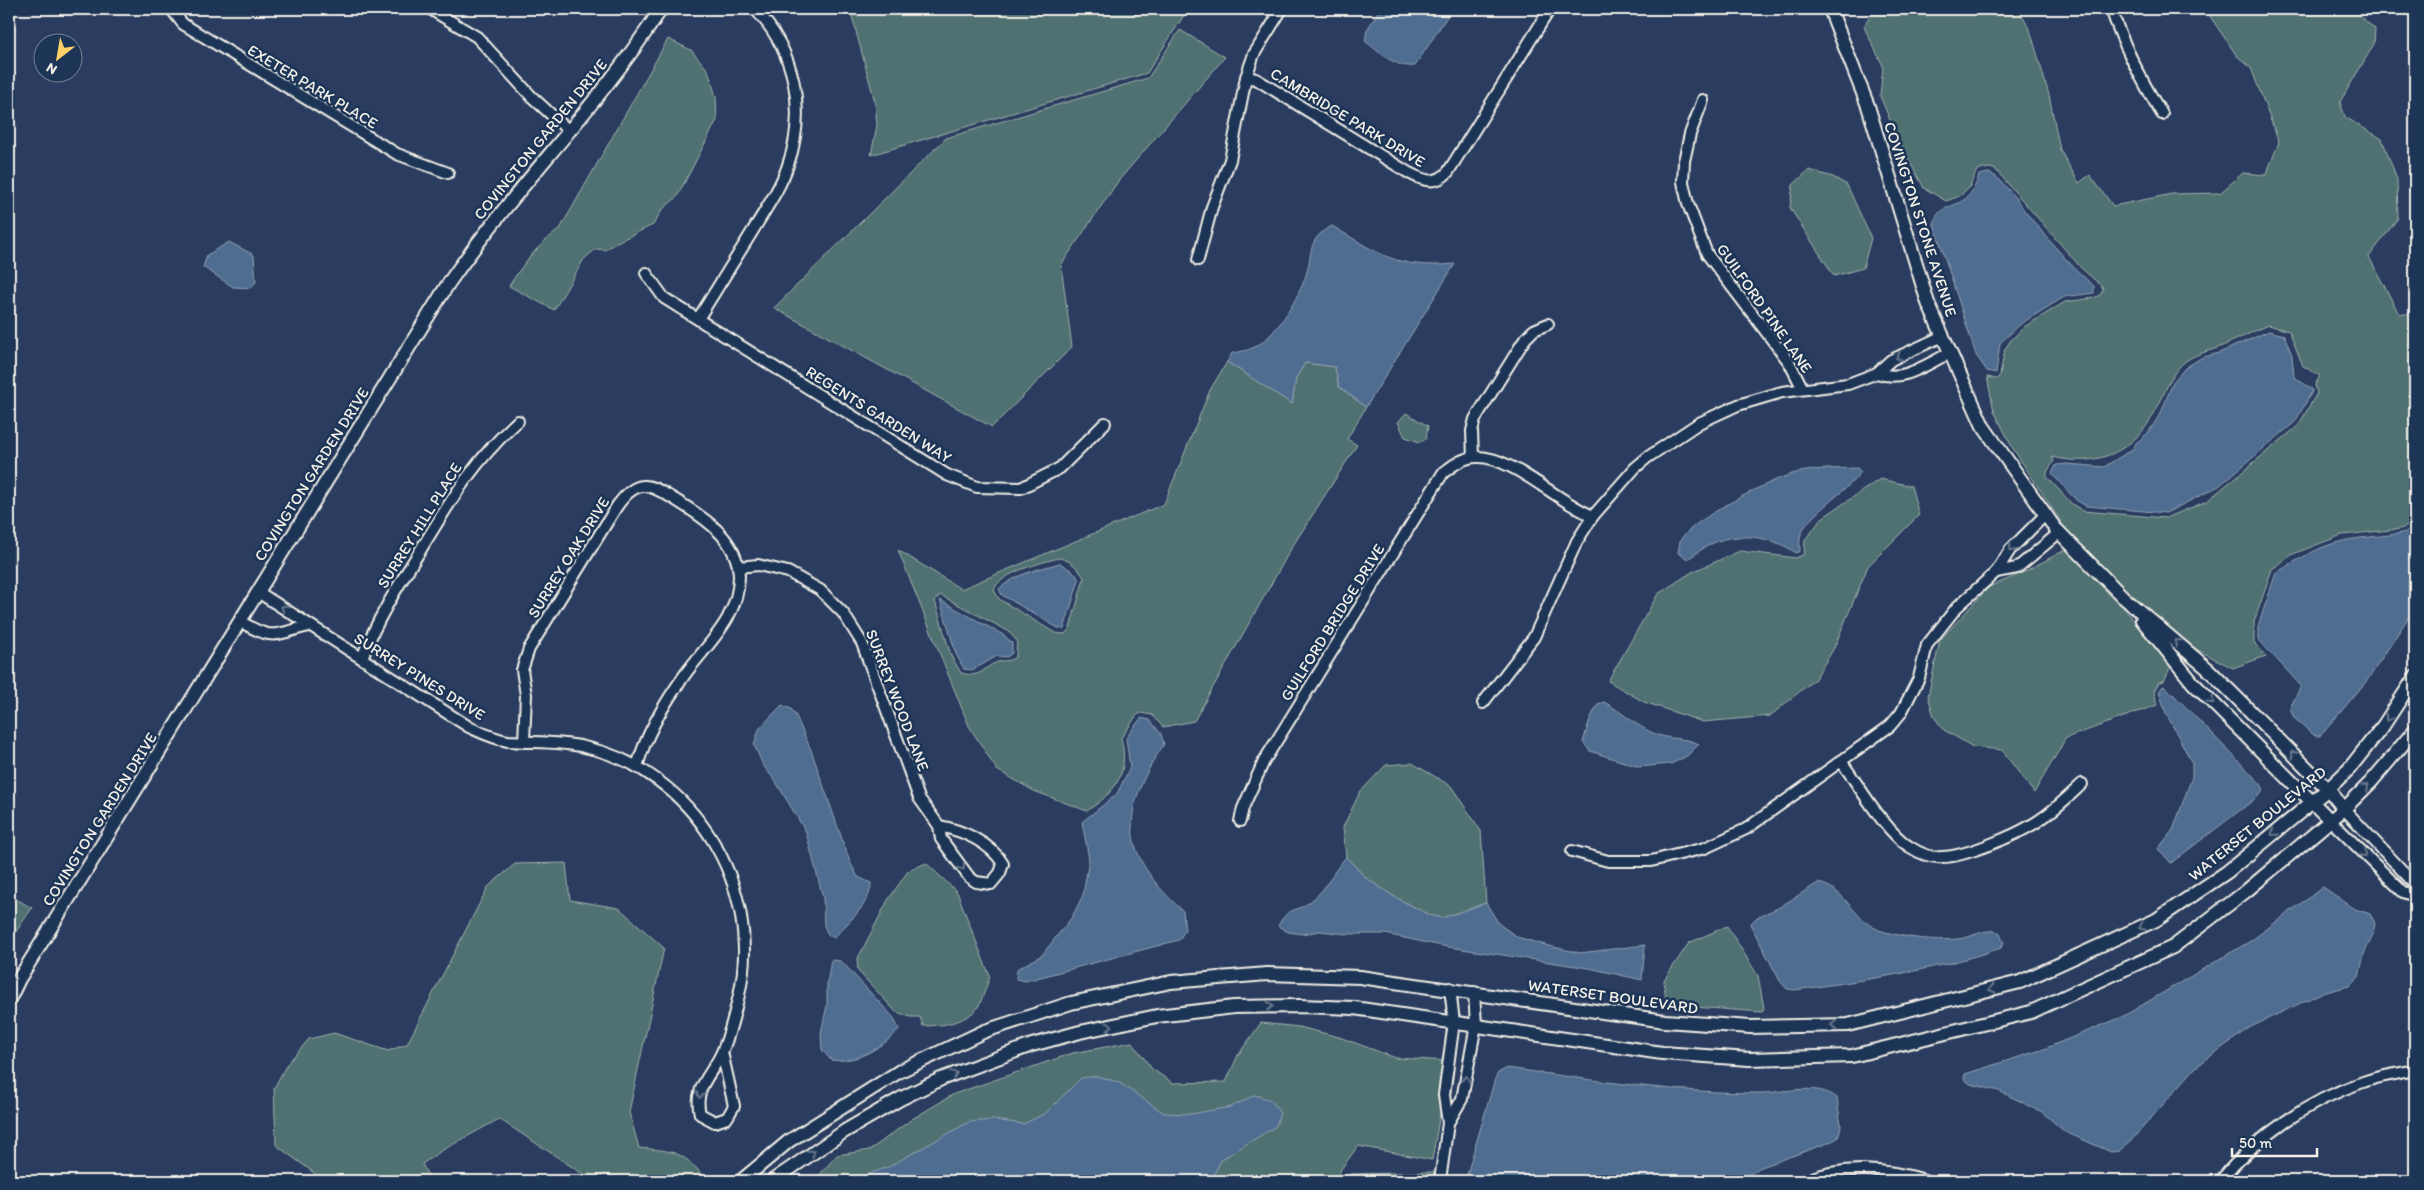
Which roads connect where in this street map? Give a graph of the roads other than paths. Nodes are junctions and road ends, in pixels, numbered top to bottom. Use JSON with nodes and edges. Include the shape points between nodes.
{"nodes":[{"id":1,"x":172,"y":9,"type":"edge"},
{"id":2,"x":430,"y":9,"type":"edge"},
{"id":3,"x":661,"y":9,"type":"edge"},
{"id":4,"x":755,"y":9,"type":"edge"},
{"id":5,"x":1282,"y":9,"type":"edge"},
{"id":6,"x":1550,"y":9,"type":"edge"},
{"id":7,"x":1830,"y":9,"type":"edge"},
{"id":8,"x":2111,"y":9,"type":"edge"},
{"id":9,"x":1246,"y":77,"type":"junction"},
{"id":10,"x":1703,"y":100,"type":"dead end"},
{"id":11,"x":2162,"y":114,"type":"dead end"},
{"id":12,"x":569,"y":131,"type":"junction"},
{"id":13,"x":448,"y":173,"type":"dead end"},
{"id":14,"x":1198,"y":260,"type":"dead end"},
{"id":15,"x":646,"y":273,"type":"dead end"},
{"id":16,"x":698,"y":319,"type":"junction"},
{"id":17,"x":1548,"y":324,"type":"dead end"},
{"id":18,"x":1943,"y":336,"type":"junction"},
{"id":19,"x":1950,"y":352,"type":"junction"},
{"id":20,"x":1877,"y":373,"type":"junction"},
{"id":21,"x":1803,"y":389,"type":"junction"},
{"id":22,"x":518,"y":420,"type":"dead end"},
{"id":23,"x":1105,"y":423,"type":"dead end"},
{"id":24,"x":1473,"y":457,"type":"junction"},
{"id":25,"x":2046,"y":514,"type":"junction"},
{"id":26,"x":1593,"y":516,"type":"junction"},
{"id":27,"x":2060,"y":532,"type":"junction"},
{"id":28,"x":738,"y":567,"type":"junction"},
{"id":29,"x":1996,"y":572,"type":"junction"},
{"id":30,"x":258,"y":592,"type":"junction"},
{"id":31,"x":2123,"y":597,"type":"junction"},
{"id":32,"x":240,"y":621,"type":"junction"},
{"id":33,"x":308,"y":626,"type":"junction"},
{"id":34,"x":362,"y":658,"type":"junction"},
{"id":35,"x":2415,"y":677,"type":"edge"},
{"id":36,"x":1483,"y":703,"type":"dead end"},
{"id":37,"x":2415,"y":730,"type":"edge"},
{"id":38,"x":524,"y":741,"type":"junction"},
{"id":39,"x":1842,"y":761,"type":"junction"},
{"id":40,"x":637,"y":766,"type":"junction"},
{"id":41,"x":2082,"y":784,"type":"dead end"},
{"id":42,"x":2328,"y":789,"type":"junction"},
{"id":43,"x":2311,"y":802,"type":"junction"},
{"id":44,"x":2344,"y":809,"type":"junction"},
{"id":45,"x":2330,"y":820,"type":"junction"},
{"id":46,"x":1240,"y":822,"type":"dead end"},
{"id":47,"x":939,"y":826,"type":"junction"},
{"id":48,"x":1572,"y":851,"type":"dead end"},
{"id":49,"x":2415,"y":884,"type":"edge"},
{"id":50,"x":2415,"y":896,"type":"edge"},
{"id":51,"x":19,"y":979,"type":"junction"},
{"id":52,"x":1450,"y":988,"type":"junction"},
{"id":53,"x":1474,"y":992,"type":"junction"},
{"id":54,"x":9,"y":994,"type":"edge"},
{"id":55,"x":9,"y":1000,"type":"edge"},
{"id":56,"x":1454,"y":1022,"type":"junction"},
{"id":57,"x":1476,"y":1026,"type":"junction"},
{"id":58,"x":722,"y":1052,"type":"junction"},
{"id":59,"x":2415,"y":1070,"type":"edge"},
{"id":60,"x":1448,"y":1123,"type":"junction"},
{"id":61,"x":741,"y":1181,"type":"edge"},
{"id":62,"x":772,"y":1181,"type":"edge"},
{"id":63,"x":1440,"y":1181,"type":"edge"},
{"id":64,"x":1804,"y":1181,"type":"edge"},
{"id":65,"x":1928,"y":1181,"type":"edge"},
{"id":66,"x":2220,"y":1181,"type":"edge"}],
"edges":[{"from":1,"to":13,"type":"street","name":"EXETER PARK PLACE","via":[[183,24],[397,154]]},
{"from":2,"to":12,"type":"street","via":[[477,38]]},
{"from":3,"to":12,"type":"street","name":"COVINGTON GARDEN DRIVE","via":[[617,72]]},
{"from":4,"to":16,"type":"street","via":[[776,36],[793,74],[798,92],[796,128],[789,164],[776,193]]},
{"from":5,"to":9,"type":"street","name":"CAMBRIDGE PARK DRIVE","via":[[1254,54]]},
{"from":6,"to":9,"type":"street","name":"CAMBRIDGE PARK DRIVE","via":[[1448,172],[1434,182],[1408,173],[1256,79]]},
{"from":7,"to":18,"type":"street","name":"COVINGTON STONE AVENUE","via":[[1868,106],[1928,303]]},
{"from":8,"to":11,"type":"street","via":[[2124,47]]},
{"from":9,"to":14,"type":"street","name":"CAMBRIDGE PARK DRIVE","via":[[1230,160],[1212,207]]},
{"from":10,"to":21,"type":"street","name":"GUILFORD PINE LANE","via":[[1684,161],[1683,182],[1688,204],[1707,254],[1789,362]]},
{"from":12,"to":30,"type":"street","name":"COVINGTON GARDEN DRIVE","via":[[500,212],[448,284]]},
{"from":15,"to":16,"type":"street","name":"REGENTS GARDEN WAY","via":[[664,298]]},
{"from":16,"to":23,"type":"street","name":"REGENTS GARDEN WAY","via":[[947,475],[978,487],[1022,488],[1060,468]]},
{"from":17,"to":24,"type":"street","via":[[1534,330],[1525,339],[1475,419]]},
{"from":18,"to":19,"type":"street","name":"COVINGTON STONE AVENUE"},
{"from":18,"to":20,"type":"street","one_way":true,"via":[[1891,360]]},
{"from":19,"to":20,"type":"street","via":[[1901,377]]},
{"from":19,"to":25,"type":"street","name":"COVINGTON STONE AVENUE","via":[[1982,426]]},
{"from":20,"to":21,"type":"street","via":[[1848,384]]},
{"from":21,"to":26,"type":"street","via":[[1738,405],[1687,430],[1635,468]]},
{"from":22,"to":34,"type":"street","name":"SURREY HILL PLACE","via":[[492,444],[465,477],[383,609]]},
{"from":24,"to":26,"type":"street","via":[[1504,463],[1578,510]]},
{"from":24,"to":46,"type":"street","name":"GUILFORD BRIDGE DRIVE","via":[[1448,469],[1429,494],[1264,761]]},
{"from":25,"to":27,"type":"street","name":"COVINGTON STONE AVENUE"},
{"from":25,"to":29,"type":"street","one_way":true,"via":[[2010,550]]},
{"from":26,"to":36,"type":"street","via":[[1577,541],[1534,637]]},
{"from":27,"to":29,"type":"street","via":[[2017,568]]},
{"from":27,"to":31,"type":"street","name":"COVINGTON STONE AVENUE"},
{"from":28,"to":38,"type":"street","name":"SURREY OAK DRIVE","via":[[726,540],[706,519],[654,488],[635,488],[625,496],[524,659]]},
{"from":28,"to":40,"type":"street","name":"SURREY OAK DRIVE","via":[[738,592],[729,618],[667,702],[642,746]]},
{"from":28,"to":47,"type":"street","name":"SURREY WOOD LANE","via":[[758,565],[788,572],[820,590],[843,613],[862,643],[920,798]]},
{"from":29,"to":39,"type":"street","via":[[1957,607],[1927,645],[1919,678],[1901,713],[1890,726]]},
{"from":30,"to":32,"type":"street","name":"COVINGTON GARDEN DRIVE"},
{"from":33,"to":30,"type":"street","name":"SURREY PINES DRIVE","one_way":true},
{"from":42,"to":31,"type":"street","name":"COVINGTON STONE AVENUE","one_way":true,"via":[[2208,669]]},
{"from":31,"to":43,"type":"street","name":"COVINGTON STONE AVENUE","one_way":true,"via":[[2193,683]]},
{"from":32,"to":33,"type":"street","via":[[255,630],[277,636]]},
{"from":32,"to":51,"type":"street","name":"COVINGTON GARDEN DRIVE"},
{"from":33,"to":34,"type":"street","name":"SURREY PINES DRIVE"},
{"from":34,"to":38,"type":"street","name":"SURREY PINES DRIVE","via":[[469,727],[497,738]]},
{"from":35,"to":42,"type":"street","name":"WATERSET BOULEVARD","one_way":true,"via":[[2366,748]]},
{"from":44,"to":37,"type":"street","one_way":true},
{"from":38,"to":40,"type":"street","name":"SURREY PINES DRIVE","via":[[584,747]]},
{"from":39,"to":41,"type":"street","via":[[1897,837],[1926,855],[1942,858],[1978,849],[2034,824]]},
{"from":39,"to":48,"type":"street","via":[[1746,829],[1705,848],[1651,861],[1608,861]]},
{"from":40,"to":58,"type":"street","name":"SURREY PINES DRIVE","via":[[678,798],[710,833],[738,894],[744,966]]},
{"from":42,"to":43,"type":"street","name":"WATERSET BOULEVARD"},
{"from":42,"to":44,"type":"street","name":"COVINGTON STONE AVENUE"},
{"from":43,"to":45,"type":"street","name":"COVINGTON STONE AVENUE"},
{"from":43,"to":53,"type":"street","name":"WATERSET BOULEVARD","one_way":true,"via":[[2227,872],[2156,920],[2020,982],[1848,1025],[1750,1027],[1666,1021]]},
{"from":44,"to":45,"type":"street"},
{"from":44,"to":49,"type":"street"},
{"from":45,"to":50,"type":"street","one_way":true,"via":[[2403,892]]},
{"from":45,"to":57,"type":"street","via":[[2245,892],[2173,947],[2031,1012],[1852,1056],[1749,1059],[1662,1053]]},
{"from":47,"to":47,"type":"street","name":"SURREY WOOD LANE","one_way":true,"via":[[941,839],[969,877],[984,884],[996,880],[1003,864],[996,853],[955,829]]},
{"from":51,"to":54,"type":"street","name":"COVINGTON GARDEN DRIVE"},
{"from":51,"to":55,"type":"street","name":"COVINGTON GARDEN DRIVE"},
{"from":52,"to":53,"type":"street","name":"WATERSET BOULEVARD"},
{"from":52,"to":56,"type":"street"},
{"from":52,"to":61,"type":"street","name":"WATERSET BOULEVARD","via":[[1360,977],[1267,974],[1171,982],[1071,1003],[985,1031],[900,1071],[789,1141]]},
{"from":53,"to":57,"type":"street"},
{"from":56,"to":57,"type":"street"},
{"from":56,"to":60,"type":"street","via":[[1444,1095]]},
{"from":62,"to":56,"type":"street","one_way":true,"via":[[845,1131],[900,1099],[984,1061],[1080,1032],[1157,1016],[1234,1007],[1354,1008]]},
{"from":60,"to":57,"type":"street","one_way":true,"via":[[1462,1100]]},
{"from":58,"to":58,"type":"street","name":"SURREY PINES DRIVE","one_way":true,"via":[[697,1096],[700,1114],[715,1122],[728,1118],[734,1106]]},
{"from":59,"to":66,"type":"street","via":[[2363,1082],[2314,1104],[2274,1128]]},
{"from":60,"to":63,"type":"street"},
{"from":64,"to":65,"type":"street","via":[[1817,1176],[1869,1169]]}]}
